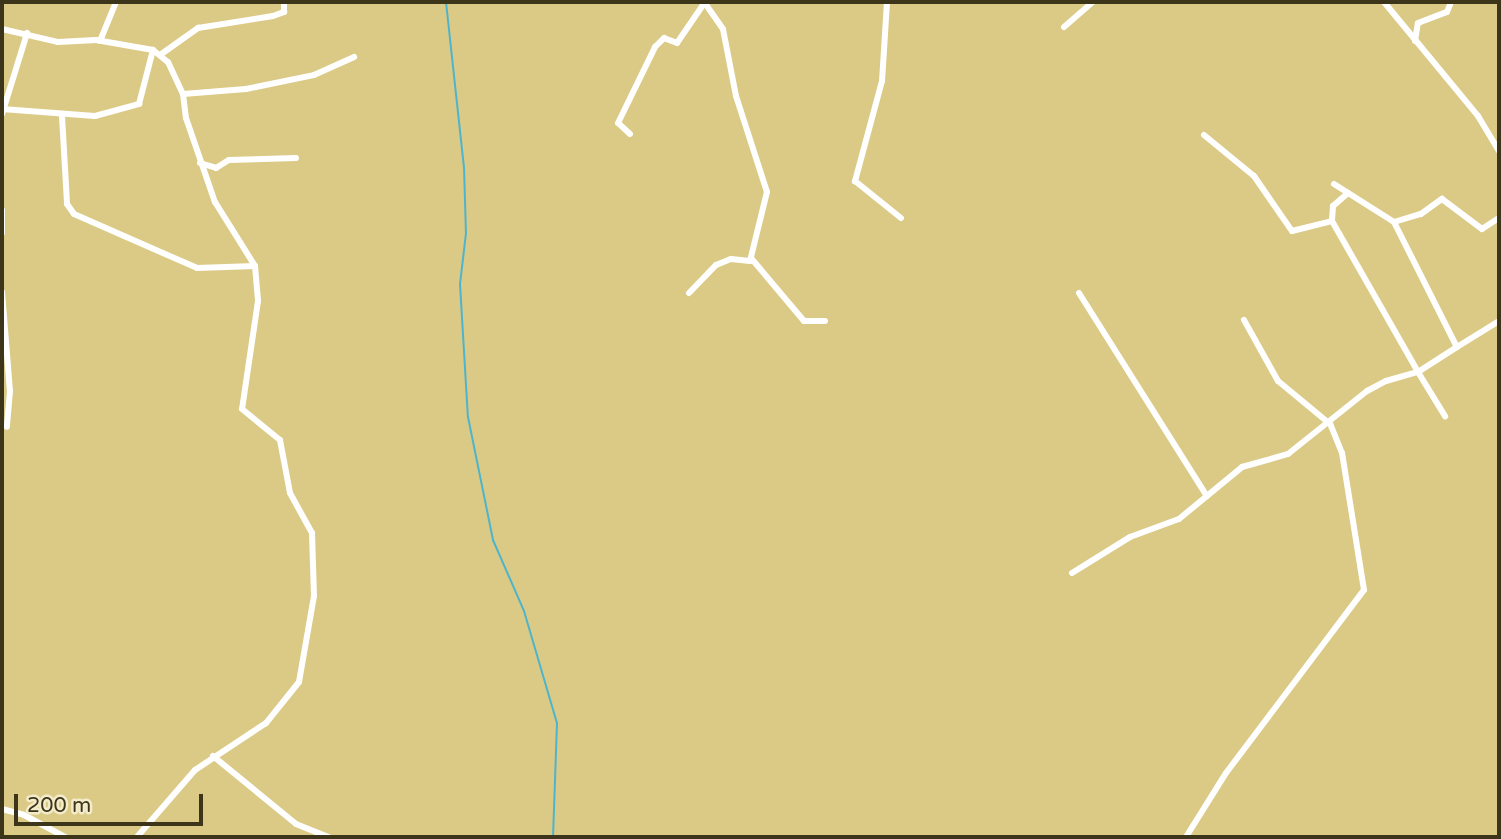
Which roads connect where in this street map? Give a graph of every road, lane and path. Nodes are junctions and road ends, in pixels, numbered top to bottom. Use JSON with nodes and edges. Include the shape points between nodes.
{"nodes":[{"id":1,"x":116,"y":2,"type":"edge"},
{"id":2,"x":284,"y":2,"type":"edge"},
{"id":3,"x":887,"y":2,"type":"edge"},
{"id":4,"x":1093,"y":2,"type":"edge"},
{"id":5,"x":1384,"y":2,"type":"edge"},
{"id":6,"x":1451,"y":2,"type":"edge"},
{"id":7,"x":705,"y":3,"type":"edge"},
{"id":8,"x":1064,"y":27,"type":"dead end"},
{"id":9,"x":2,"y":29,"type":"edge"},
{"id":10,"x":27,"y":33,"type":"junction"},
{"id":11,"x":100,"y":41,"type":"junction"},
{"id":12,"x":1415,"y":41,"type":"junction"},
{"id":13,"x":156,"y":53,"type":"junction"},
{"id":14,"x":354,"y":57,"type":"dead end"},
{"id":15,"x":183,"y":94,"type":"junction"},
{"id":16,"x":2,"y":112,"type":"edge"},
{"id":17,"x":62,"y":116,"type":"junction"},
{"id":18,"x":630,"y":134,"type":"dead end"},
{"id":19,"x":1204,"y":135,"type":"dead end"},
{"id":20,"x":1499,"y":151,"type":"edge"},
{"id":21,"x":296,"y":158,"type":"dead end"},
{"id":22,"x":200,"y":163,"type":"junction"},
{"id":23,"x":1334,"y":184,"type":"dead end"},
{"id":24,"x":1348,"y":193,"type":"junction"},
{"id":25,"x":2,"y":210,"type":"edge"},
{"id":26,"x":901,"y":218,"type":"dead end"},
{"id":27,"x":1499,"y":218,"type":"edge"},
{"id":28,"x":1332,"y":221,"type":"junction"},
{"id":29,"x":1394,"y":222,"type":"junction"},
{"id":30,"x":2,"y":233,"type":"edge"},
{"id":31,"x":751,"y":258,"type":"junction"},
{"id":32,"x":255,"y":266,"type":"junction"},
{"id":33,"x":2,"y":292,"type":"edge"},
{"id":34,"x":690,"y":293,"type":"dead end"},
{"id":35,"x":1079,"y":293,"type":"dead end"},
{"id":36,"x":1244,"y":320,"type":"dead end"},
{"id":37,"x":825,"y":321,"type":"dead end"},
{"id":38,"x":1499,"y":321,"type":"edge"},
{"id":39,"x":1457,"y":347,"type":"junction"},
{"id":40,"x":1418,"y":372,"type":"junction"},
{"id":41,"x":1445,"y":416,"type":"dead end"},
{"id":42,"x":1330,"y":424,"type":"junction"},
{"id":43,"x":7,"y":427,"type":"dead end"},
{"id":44,"x":1207,"y":496,"type":"junction"},
{"id":45,"x":1072,"y":573,"type":"dead end"},
{"id":46,"x":213,"y":757,"type":"junction"},
{"id":47,"x":2,"y":809,"type":"edge"},
{"id":48,"x":65,"y":837,"type":"edge"},
{"id":49,"x":137,"y":837,"type":"edge"},
{"id":50,"x":329,"y":837,"type":"edge"},
{"id":51,"x":1186,"y":837,"type":"edge"}],
"edges":[{"from":1,"to":11,"type":"street"},
{"from":2,"to":13,"type":"street","via":[[284,12],[198,28]]},
{"from":3,"to":26,"type":"street","via":[[882,81],[855,181]]},
{"from":4,"to":8,"type":"street"},
{"from":5,"to":12,"type":"street"},
{"from":6,"to":12,"type":"street","via":[[1447,12],[1418,23]]},
{"from":7,"to":18,"type":"street","via":[[677,43],[664,38],[655,47],[618,123]]},
{"from":7,"to":31,"type":"street","via":[[723,29],[736,96],[767,192]]},
{"from":9,"to":10,"type":"street"},
{"from":10,"to":11,"type":"street","via":[[58,42]]},
{"from":10,"to":16,"type":"street"},
{"from":11,"to":13,"type":"street"},
{"from":12,"to":20,"type":"street","via":[[1478,116]]},
{"from":13,"to":15,"type":"street"},
{"from":13,"to":17,"type":"street","via":[[139,104],[95,116]]},
{"from":14,"to":15,"type":"street","via":[[314,75],[246,89]]},
{"from":15,"to":22,"type":"street"},
{"from":16,"to":17,"type":"street"},
{"from":17,"to":32,"type":"street","via":[[67,204],[74,214],[197,268]]},
{"from":19,"to":28,"type":"street","via":[[1254,176],[1292,231]]},
{"from":21,"to":22,"type":"street","via":[[229,160],[216,168]]},
{"from":22,"to":32,"type":"street","via":[[215,202]]},
{"from":23,"to":24,"type":"street"},
{"from":24,"to":28,"type":"street","via":[[1333,206]]},
{"from":24,"to":29,"type":"street"},
{"from":25,"to":30,"type":"street"},
{"from":27,"to":29,"type":"street","via":[[1482,229],[1442,199],[1422,214]]},
{"from":28,"to":40,"type":"street"},
{"from":29,"to":39,"type":"street"},
{"from":31,"to":34,"type":"street","via":[[716,265]]},
{"from":31,"to":37,"type":"street","via":[[804,321]]},
{"from":32,"to":46,"type":"street","via":[[258,302],[242,409],[280,440],[290,493],[312,533],[314,596],[299,682],[267,723]]},
{"from":33,"to":43,"type":"street","via":[[10,391]]},
{"from":35,"to":44,"type":"street"},
{"from":36,"to":42,"type":"street","via":[[1278,380]]},
{"from":38,"to":39,"type":"street"},
{"from":39,"to":40,"type":"street"},
{"from":40,"to":41,"type":"street"},
{"from":40,"to":42,"type":"street","via":[[1367,391]]},
{"from":42,"to":44,"type":"street","via":[[1288,454],[1227,475]]},
{"from":42,"to":51,"type":"street","via":[[1342,453],[1364,590],[1226,773]]},
{"from":44,"to":45,"type":"street","via":[[1180,519],[1130,537]]},
{"from":46,"to":49,"type":"street","via":[[195,770]]},
{"from":46,"to":50,"type":"street","via":[[296,824]]},
{"from":47,"to":48,"type":"street"}]}
